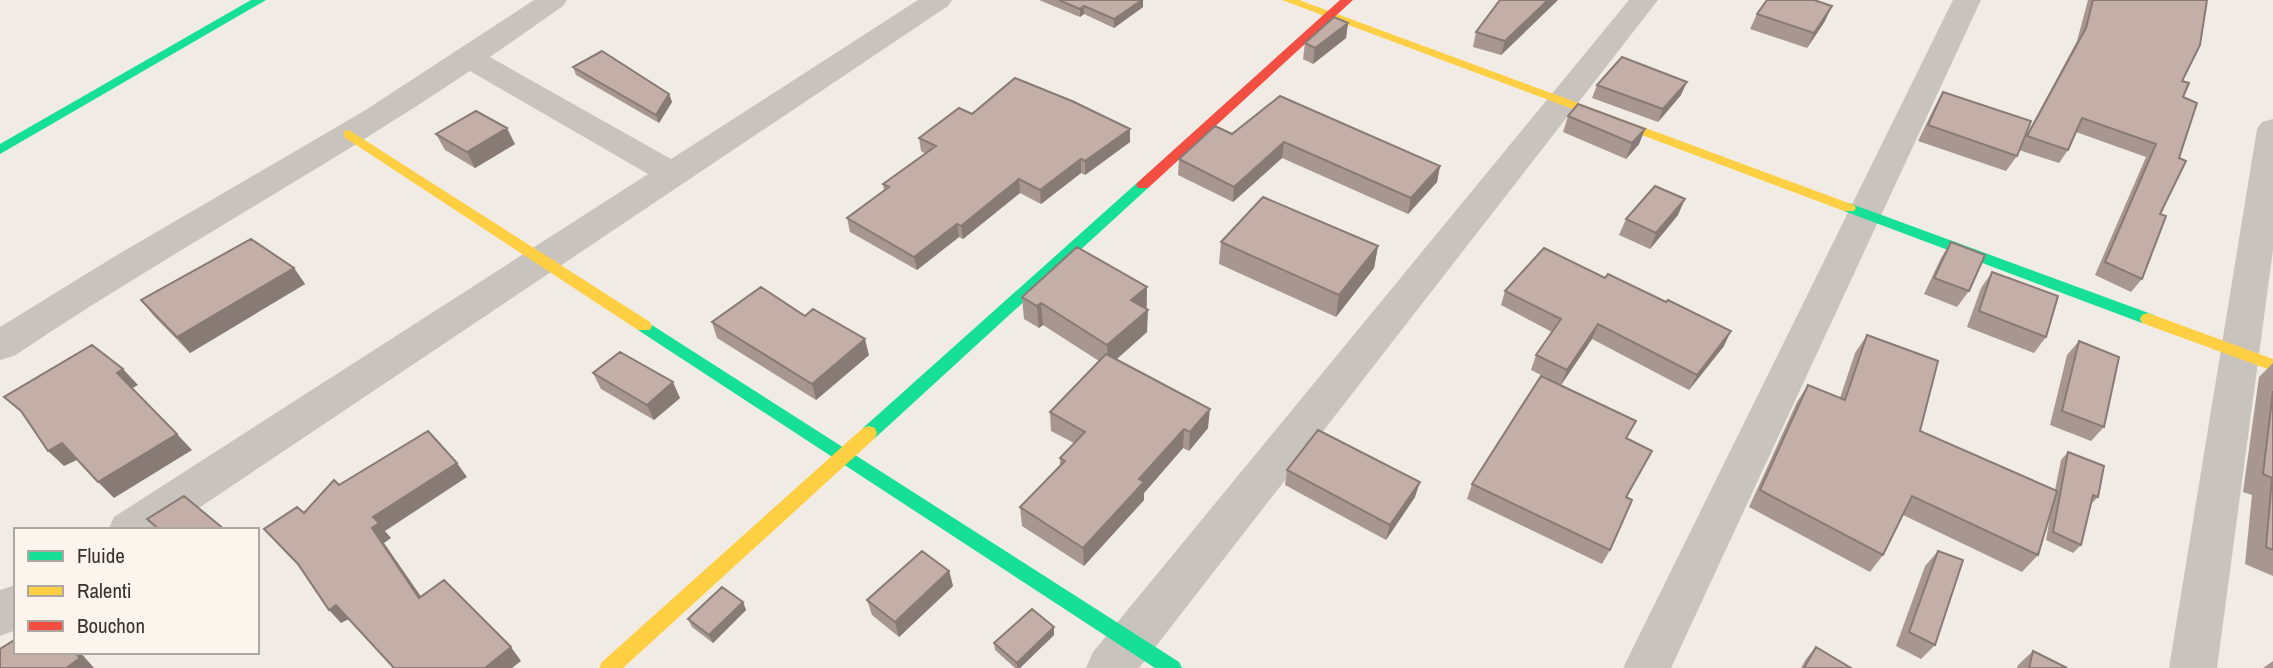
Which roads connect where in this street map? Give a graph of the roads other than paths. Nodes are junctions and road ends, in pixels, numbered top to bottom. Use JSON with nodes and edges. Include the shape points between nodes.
{"nodes":[{"id":1,"x":260,"y":0,"type":"edge"},
{"id":2,"x":553,"y":0,"type":"edge"},
{"id":3,"x":938,"y":0,"type":"edge"},
{"id":4,"x":1288,"y":0,"type":"edge"},
{"id":5,"x":1347,"y":0,"type":"edge"},
{"id":6,"x":1644,"y":0,"type":"edge"},
{"id":7,"x":1967,"y":0,"type":"edge"},
{"id":8,"x":1330,"y":16,"type":"junction"},
{"id":9,"x":470,"y":58,"type":"junction"},
{"id":10,"x":1563,"y":101,"type":"junction"},
{"id":11,"x":2273,"y":129,"type":"edge"},
{"id":12,"x":349,"y":134,"type":"junction"},
{"id":13,"x":0,"y":150,"type":"edge"},
{"id":14,"x":673,"y":174,"type":"junction"},
{"id":15,"x":1864,"y":214,"type":"junction"},
{"id":16,"x":542,"y":260,"type":"junction"},
{"id":17,"x":0,"y":346,"type":"edge"},
{"id":18,"x":2256,"y":359,"type":"edge"},
{"id":19,"x":843,"y":456,"type":"junction"},
{"id":20,"x":133,"y":528,"type":"edge"},
{"id":21,"x":1121,"y":655,"type":"edge"},
{"id":22,"x":609,"y":668,"type":"edge"},
{"id":23,"x":1171,"y":668,"type":"edge"},
{"id":24,"x":1647,"y":668,"type":"edge"},
{"id":25,"x":2193,"y":668,"type":"edge"}],
"edges":[{"from":1,"to":13,"type":"main road"},
{"from":2,"to":9,"type":"street"},
{"from":3,"to":14,"type":"street"},
{"from":4,"to":8,"type":"main road"},
{"from":5,"to":8,"type":"main road"},
{"from":6,"to":10,"type":"street"},
{"from":7,"to":15,"type":"street"},
{"from":8,"to":10,"type":"main road"},
{"from":8,"to":19,"type":"main road"},
{"from":9,"to":12,"type":"street"},
{"from":9,"to":14,"type":"street"},
{"from":10,"to":15,"type":"main road"},
{"from":10,"to":21,"type":"street"},
{"from":11,"to":18,"type":"street"},
{"from":12,"to":16,"type":"main road"},
{"from":12,"to":17,"type":"street"},
{"from":14,"to":16,"type":"street"},
{"from":15,"to":18,"type":"main road"},
{"from":15,"to":24,"type":"street"},
{"from":16,"to":19,"type":"main road"},
{"from":16,"to":20,"type":"street"},
{"from":18,"to":25,"type":"street"},
{"from":19,"to":21,"type":"main road"},
{"from":19,"to":22,"type":"main road"},
{"from":21,"to":23,"type":"main road"}]}
